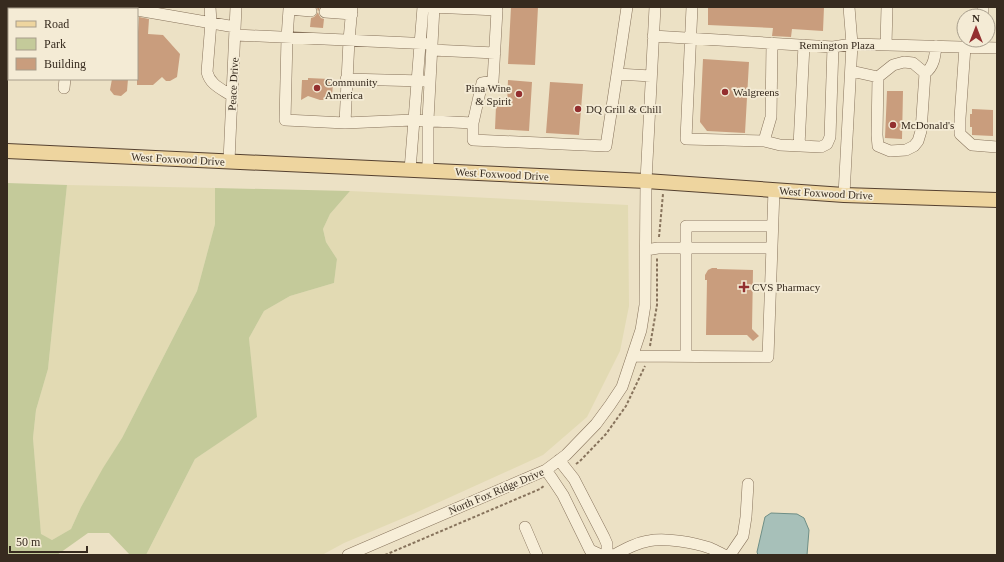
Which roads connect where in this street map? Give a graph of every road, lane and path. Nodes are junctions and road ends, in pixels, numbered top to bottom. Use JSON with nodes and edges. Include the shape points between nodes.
{"nodes":[{"id":1,"x":210,"y":7,"type":"edge"},
{"id":2,"x":236,"y":7,"type":"edge"},
{"id":3,"x":423,"y":7,"type":"edge"},
{"id":4,"x":433,"y":7,"type":"edge"},
{"id":5,"x":627,"y":7,"type":"edge"},
{"id":6,"x":655,"y":7,"type":"edge"},
{"id":7,"x":692,"y":7,"type":"edge"},
{"id":8,"x":849,"y":7,"type":"edge"},
{"id":9,"x":887,"y":7,"type":"edge"},
{"id":10,"x":138,"y":10,"type":"edge"},
{"id":11,"x":352,"y":10,"type":"edge"},
{"id":12,"x":311,"y":11,"type":"dead end"},
{"id":13,"x":324,"y":12,"type":"dead end"},
{"id":14,"x":211,"y":22,"type":"junction"},
{"id":15,"x":235,"y":31,"type":"junction"},
{"id":16,"x":653,"y":36,"type":"junction"},
{"id":17,"x":287,"y":38,"type":"junction"},
{"id":18,"x":690,"y":38,"type":"junction"},
{"id":19,"x":349,"y":40,"type":"junction"},
{"id":20,"x":420,"y":43,"type":"junction"},
{"id":21,"x":772,"y":43,"type":"junction"},
{"id":22,"x":852,"y":44,"type":"junction"},
{"id":23,"x":804,"y":45,"type":"junction"},
{"id":24,"x":886,"y":45,"type":"junction"},
{"id":25,"x":936,"y":46,"type":"junction"},
{"id":26,"x":432,"y":47,"type":"junction"},
{"id":27,"x":833,"y":47,"type":"junction"},
{"id":28,"x":956,"y":47,"type":"edge"},
{"id":29,"x":965,"y":48,"type":"edge"},
{"id":30,"x":495,"y":52,"type":"junction"},
{"id":31,"x":851,"y":71,"type":"junction"},
{"id":32,"x":925,"y":73,"type":"junction"},
{"id":33,"x":617,"y":74,"type":"junction"},
{"id":34,"x":651,"y":76,"type":"junction"},
{"id":35,"x":878,"y":77,"type":"junction"},
{"id":36,"x":346,"y":79,"type":"junction"},
{"id":37,"x":418,"y":81,"type":"junction"},
{"id":38,"x":430,"y":81,"type":"junction"},
{"id":39,"x":232,"y":96,"type":"junction"},
{"id":40,"x":413,"y":120,"type":"junction"},
{"id":41,"x":428,"y":120,"type":"junction"},
{"id":42,"x":345,"y":123,"type":"junction"},
{"id":43,"x":473,"y":123,"type":"junction"},
{"id":44,"x":764,"y":142,"type":"junction"},
{"id":45,"x":799,"y":146,"type":"junction"},
{"id":46,"x":997,"y":147,"type":"edge"},
{"id":47,"x":7,"y":151,"type":"edge"},
{"id":48,"x":229,"y":161,"type":"junction"},
{"id":49,"x":410,"y":170,"type":"junction"},
{"id":50,"x":428,"y":170,"type":"junction"},
{"id":51,"x":646,"y":181,"type":"junction"},
{"id":52,"x":664,"y":182,"type":"junction"},
{"id":53,"x":774,"y":190,"type":"junction"},
{"id":54,"x":844,"y":195,"type":"junction"},
{"id":55,"x":997,"y":200,"type":"edge"},
{"id":56,"x":772,"y":226,"type":"junction"},
{"id":57,"x":658,"y":248,"type":"junction"},
{"id":58,"x":686,"y":248,"type":"junction"},
{"id":59,"x":772,"y":248,"type":"junction"},
{"id":60,"x":646,"y":250,"type":"junction"},
{"id":61,"x":633,"y":356,"type":"junction"},
{"id":62,"x":647,"y":356,"type":"junction"},
{"id":63,"x":686,"y":356,"type":"junction"},
{"id":64,"x":559,"y":460,"type":"junction"},
{"id":65,"x":546,"y":470,"type":"junction"},
{"id":66,"x":567,"y":470,"type":"junction"},
{"id":67,"x":553,"y":480,"type":"junction"},
{"id":68,"x":748,"y":484,"type":"dead end"},
{"id":69,"x":525,"y":526,"type":"dead end"},
{"id":70,"x":348,"y":555,"type":"edge"},
{"id":71,"x":386,"y":555,"type":"edge"},
{"id":72,"x":537,"y":555,"type":"edge"},
{"id":73,"x":600,"y":555,"type":"edge"},
{"id":74,"x":607,"y":555,"type":"edge"},
{"id":75,"x":614,"y":555,"type":"edge"},
{"id":76,"x":724,"y":555,"type":"edge"},
{"id":77,"x":730,"y":555,"type":"edge"}],
"edges":[{"from":1,"to":14,"type":"street"},
{"from":2,"to":15,"type":"street","name":"Peace Drive"},
{"from":3,"to":20,"type":"street"},
{"from":4,"to":26,"type":"street"},
{"from":4,"to":30,"type":"street","via":[[497,10]]},
{"from":5,"to":33,"type":"street"},
{"from":6,"to":16,"type":"street","name":"North Fox Ridge Drive"},
{"from":7,"to":18,"type":"street"},
{"from":8,"to":22,"type":"street"},
{"from":9,"to":24,"type":"street"},
{"from":10,"to":14,"type":"street"},
{"from":11,"to":13,"type":"street"},
{"from":11,"to":19,"type":"street"},
{"from":12,"to":17,"type":"street","via":[[289,9]]},
{"from":14,"to":15,"type":"street"},
{"from":14,"to":39,"type":"street","via":[[209,77],[211,82]]},
{"from":15,"to":17,"type":"street"},
{"from":15,"to":39,"type":"street","name":"Peace Drive"},
{"from":16,"to":18,"type":"street","name":"Remington Plaza"},
{"from":16,"to":34,"type":"street","name":"North Fox Ridge Drive"},
{"from":17,"to":19,"type":"street"},
{"from":17,"to":42,"type":"street","via":[[285,120]]},
{"from":18,"to":21,"type":"street","name":"Remington Plaza"},
{"from":18,"to":44,"type":"street","via":[[686,139]]},
{"from":19,"to":20,"type":"street"},
{"from":19,"to":36,"type":"street"},
{"from":20,"to":26,"type":"street"},
{"from":20,"to":37,"type":"street"},
{"from":21,"to":23,"type":"street","name":"Remington Plaza"},
{"from":21,"to":44,"type":"street","via":[[770,117]]},
{"from":22,"to":24,"type":"street","name":"Remington Plaza"},
{"from":22,"to":27,"type":"street","name":"Remington Plaza"},
{"from":22,"to":31,"type":"street"},
{"from":23,"to":27,"type":"street","name":"Remington Plaza"},
{"from":23,"to":45,"type":"street"},
{"from":24,"to":25,"type":"street","name":"Remington Plaza"},
{"from":25,"to":28,"type":"street","name":"Remington Plaza"},
{"from":25,"to":32,"type":"street","via":[[933,63]]},
{"from":26,"to":30,"type":"street"},
{"from":26,"to":38,"type":"street"},
{"from":27,"to":45,"type":"street","via":[[830,137],[827,144],[821,147]]},
{"from":29,"to":46,"type":"street","via":[[960,134],[972,145]]},
{"from":30,"to":43,"type":"street","via":[[493,81],[482,83]]},
{"from":31,"to":35,"type":"street"},
{"from":31,"to":54,"type":"street"},
{"from":32,"to":35,"type":"street","via":[[913,63],[904,62],[893,65]]},
{"from":32,"to":35,"type":"street","via":[[921,131],[918,141],[906,150],[890,151],[878,146]]},
{"from":33,"to":34,"type":"street"},
{"from":33,"to":43,"type":"street","via":[[606,146],[473,140]]},
{"from":34,"to":51,"type":"street","name":"North Fox Ridge Drive"},
{"from":36,"to":37,"type":"street"},
{"from":36,"to":42,"type":"street"},
{"from":37,"to":38,"type":"street"},
{"from":37,"to":40,"type":"street"},
{"from":38,"to":41,"type":"street"},
{"from":39,"to":48,"type":"street","name":"Peace Drive"},
{"from":40,"to":41,"type":"street"},
{"from":40,"to":42,"type":"street"},
{"from":40,"to":49,"type":"street"},
{"from":41,"to":43,"type":"street"},
{"from":41,"to":50,"type":"street"},
{"from":44,"to":45,"type":"street"},
{"from":47,"to":48,"type":"main road","name":"West Foxwood Drive"},
{"from":48,"to":49,"type":"main road","name":"West Foxwood Drive"},
{"from":49,"to":50,"type":"main road","name":"West Foxwood Drive"},
{"from":50,"to":51,"type":"main road","name":"West Foxwood Drive"},
{"from":51,"to":52,"type":"main road","name":"West Foxwood Drive"},
{"from":51,"to":60,"type":"street","name":"North Fox Ridge Drive"},
{"from":52,"to":53,"type":"main road","name":"West Foxwood Drive"},
{"from":52,"to":57,"type":"path"},
{"from":53,"to":54,"type":"main road","name":"West Foxwood Drive"},
{"from":53,"to":56,"type":"street"},
{"from":54,"to":55,"type":"main road","name":"West Foxwood Drive"},
{"from":56,"to":58,"type":"street","via":[[686,226]]},
{"from":56,"to":59,"type":"street"},
{"from":57,"to":58,"type":"street"},
{"from":57,"to":60,"type":"street"},
{"from":57,"to":62,"type":"path","via":[[657,305]]},
{"from":58,"to":59,"type":"street"},
{"from":58,"to":63,"type":"street"},
{"from":59,"to":63,"type":"street","via":[[768,357]]},
{"from":60,"to":61,"type":"street","name":"North Fox Ridge Drive","via":[[645,305]]},
{"from":61,"to":62,"type":"street"},
{"from":61,"to":64,"type":"street","name":"North Fox Ridge Drive","via":[[622,387],[610,405],[596,424]]},
{"from":62,"to":63,"type":"street"},
{"from":62,"to":66,"type":"path","via":[[626,406],[606,434],[580,461]]},
{"from":64,"to":65,"type":"street","name":"North Fox Ridge Drive"},
{"from":64,"to":66,"type":"street"},
{"from":65,"to":67,"type":"street"},
{"from":65,"to":70,"type":"street","name":"North Fox Ridge Drive"},
{"from":66,"to":74,"type":"street","via":[[607,544]]},
{"from":67,"to":71,"type":"path","via":[[540,489]]},
{"from":67,"to":73,"type":"street","via":[[590,550]]},
{"from":68,"to":77,"type":"street","via":[[743,536]]},
{"from":69,"to":72,"type":"street"},
{"from":75,"to":76,"type":"street","via":[[650,540],[667,540],[711,548]]}]}
